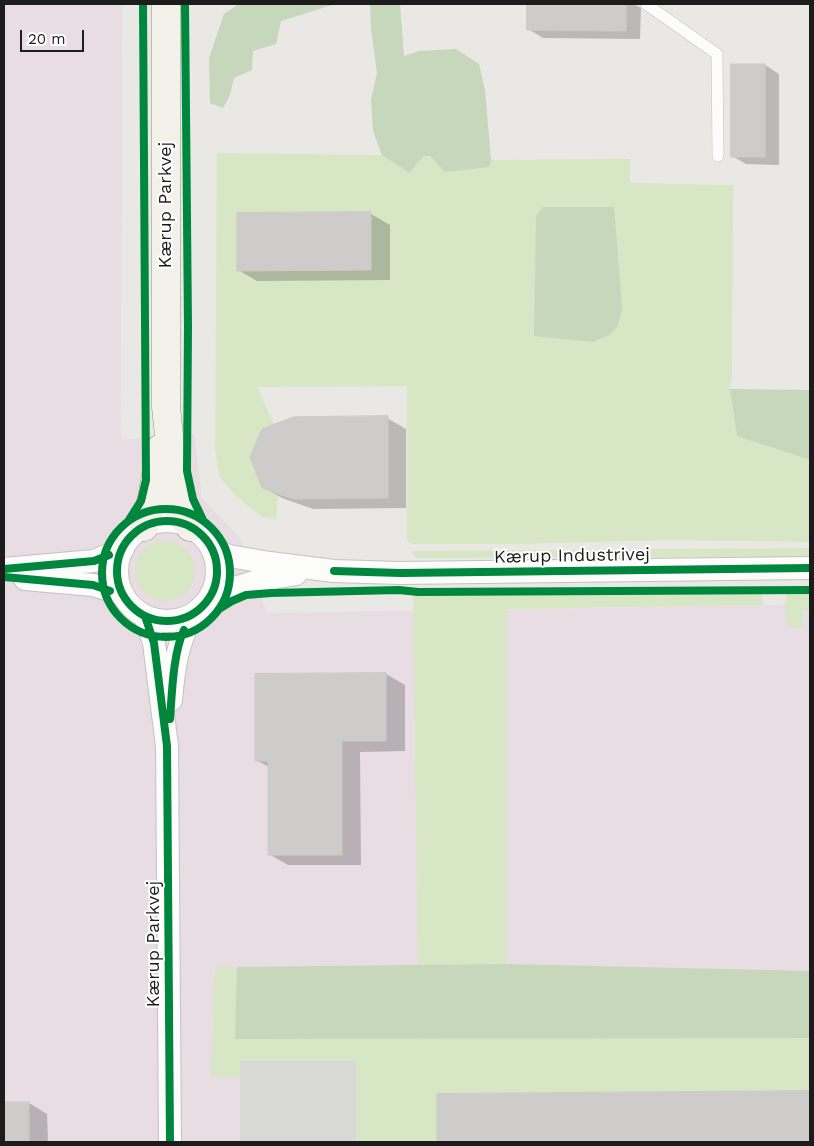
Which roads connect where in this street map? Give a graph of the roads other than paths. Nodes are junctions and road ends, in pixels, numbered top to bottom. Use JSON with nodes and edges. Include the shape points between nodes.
{"nodes":[{"id":1,"x":166,"y":4,"type":"edge"},
{"id":2,"x":646,"y":4,"type":"edge"},
{"id":3,"x":718,"y":156,"type":"dead end"},
{"id":4,"x":166,"y":407,"type":"junction"},
{"id":5,"x":144,"y":527,"type":"junction"},
{"id":6,"x":190,"y":527,"type":"junction"},
{"id":7,"x":123,"y":549,"type":"junction"},
{"id":8,"x":212,"y":549,"type":"junction"},
{"id":9,"x":810,"y":568,"type":"edge"},
{"id":10,"x":4,"y":569,"type":"edge"},
{"id":11,"x":334,"y":570,"type":"junction"},
{"id":12,"x":4,"y":577,"type":"edge"},
{"id":13,"x":122,"y":594,"type":"junction"},
{"id":14,"x":210,"y":597,"type":"junction"},
{"id":15,"x":192,"y":615,"type":"junction"},
{"id":16,"x":145,"y":616,"type":"junction"},
{"id":17,"x":167,"y":746,"type":"junction"},
{"id":18,"x":170,"y":1142,"type":"edge"}],
"edges":[{"from":1,"to":4,"type":"street","name":"Kærup Parkvej"},
{"from":2,"to":3,"type":"lane","via":[[717,54]]},
{"from":4,"to":5,"type":"street","name":"Kærup Parkvej","via":[[158,466]]},
{"from":4,"to":6,"type":"street","name":"Kærup Parkvej","via":[[176,501]]},
{"from":5,"to":6,"type":"street","via":[[166,521]]},
{"from":5,"to":7,"type":"street"},
{"from":6,"to":8,"type":"street","via":[[203,536]]},
{"from":7,"to":10,"type":"street","via":[[94,561]]},
{"from":7,"to":13,"type":"street","via":[[117,571]]},
{"from":8,"to":11,"type":"street","name":"Kærup Industrivej","via":[[229,556]]},
{"from":8,"to":14,"type":"street","via":[[217,573]]},
{"from":9,"to":11,"type":"street","name":"Kærup Industrivej","via":[[400,573]]},
{"from":11,"to":14,"type":"street","name":"Kærup Industrivej","via":[[268,577]]},
{"from":12,"to":13,"type":"street","via":[[94,586]]},
{"from":13,"to":16,"type":"street"},
{"from":14,"to":15,"type":"street"},
{"from":15,"to":16,"type":"street","via":[[168,622]]},
{"from":15,"to":17,"type":"street","name":"Kærup Parkvej","via":[[182,635],[176,660]]},
{"from":16,"to":17,"type":"street","name":"Kærup Parkvej","via":[[154,643]]},
{"from":17,"to":18,"type":"street","name":"Kærup Parkvej"}]}
